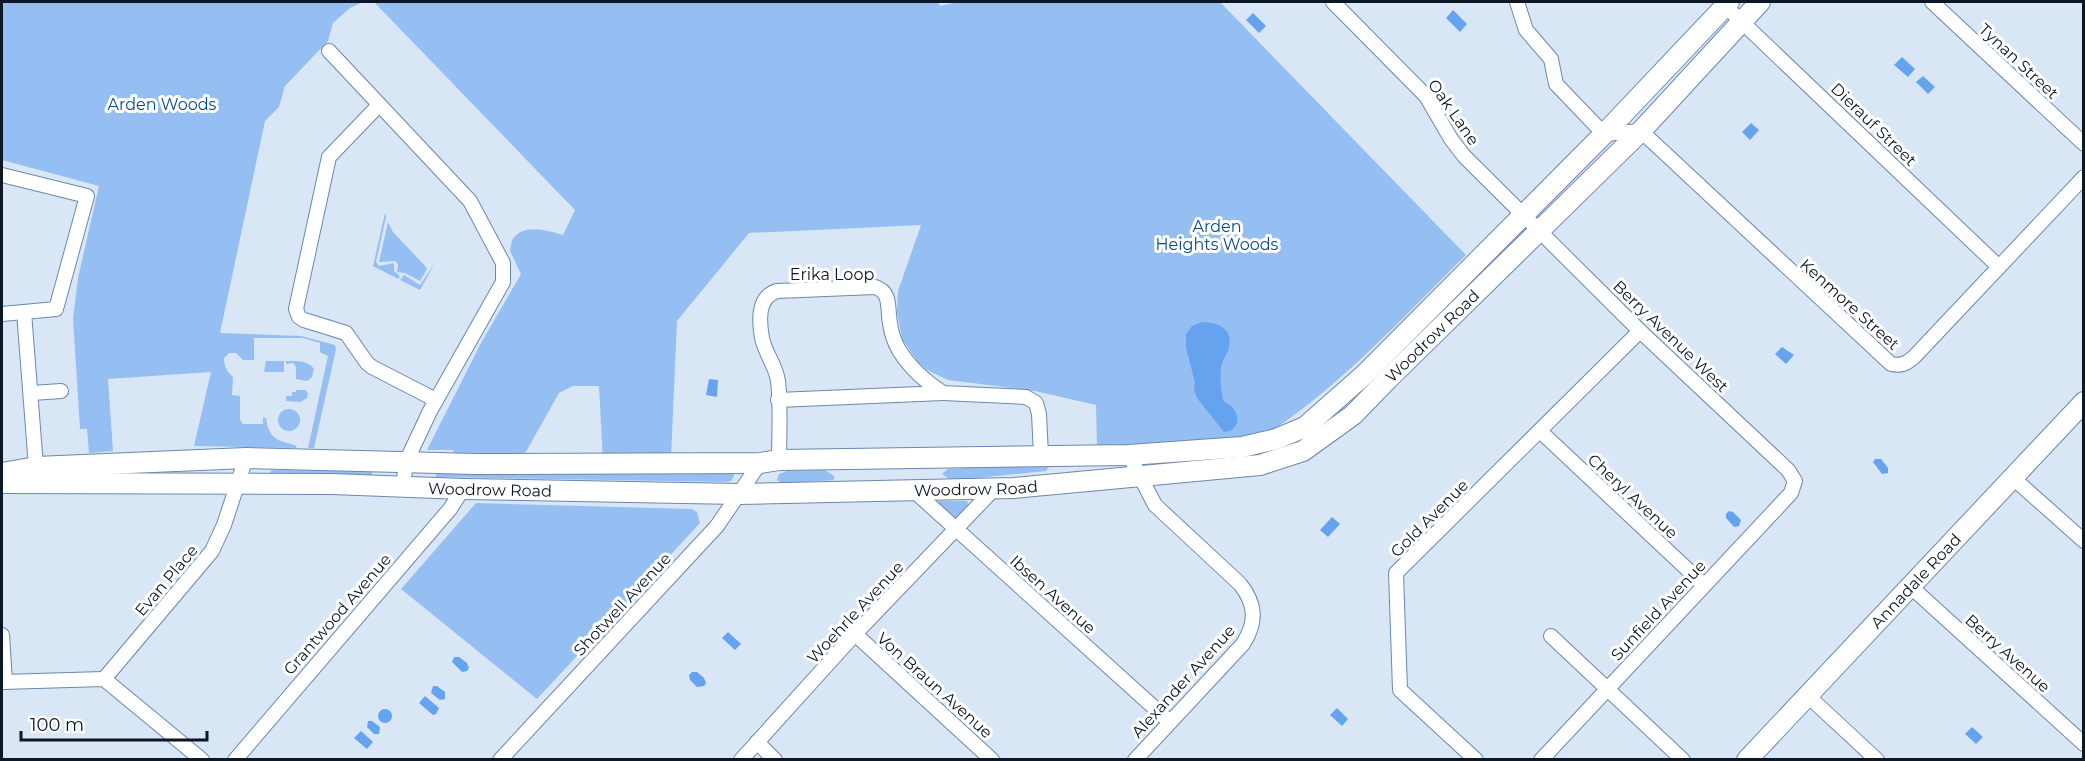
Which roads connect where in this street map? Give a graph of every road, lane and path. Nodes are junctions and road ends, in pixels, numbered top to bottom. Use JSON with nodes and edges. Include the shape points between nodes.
{"nodes":[{"id":1,"x":1333,"y":2,"type":"edge"},
{"id":2,"x":1517,"y":2,"type":"edge"},
{"id":3,"x":1760,"y":2,"type":"edge"},
{"id":4,"x":1932,"y":2,"type":"edge"},
{"id":5,"x":1725,"y":3,"type":"edge"},
{"id":6,"x":1742,"y":21,"type":"junction"},
{"id":7,"x":329,"y":51,"type":"dead end"},
{"id":8,"x":379,"y":105,"type":"junction"},
{"id":9,"x":1641,"y":131,"type":"junction"},
{"id":10,"x":1604,"y":134,"type":"junction"},
{"id":11,"x":2084,"y":144,"type":"edge"},
{"id":12,"x":2,"y":175,"type":"edge"},
{"id":13,"x":2084,"y":177,"type":"edge"},
{"id":14,"x":1522,"y":215,"type":"junction"},
{"id":15,"x":1539,"y":231,"type":"junction"},
{"id":16,"x":1999,"y":267,"type":"junction"},
{"id":17,"x":24,"y":312,"type":"junction"},
{"id":18,"x":2,"y":314,"type":"edge"},
{"id":19,"x":1640,"y":331,"type":"junction"},
{"id":20,"x":61,"y":391,"type":"dead end"},
{"id":21,"x":32,"y":393,"type":"junction"},
{"id":22,"x":943,"y":393,"type":"junction"},
{"id":23,"x":436,"y":399,"type":"junction"},
{"id":24,"x":778,"y":400,"type":"junction"},
{"id":25,"x":2084,"y":402,"type":"edge"},
{"id":26,"x":1540,"y":431,"type":"junction"},
{"id":27,"x":1041,"y":455,"type":"junction"},
{"id":28,"x":1129,"y":455,"type":"junction"},
{"id":29,"x":246,"y":458,"type":"junction"},
{"id":30,"x":406,"y":462,"type":"junction"},
{"id":31,"x":769,"y":462,"type":"junction"},
{"id":32,"x":36,"y":467,"type":"junction"},
{"id":33,"x":2,"y":473,"type":"edge"},
{"id":34,"x":1141,"y":477,"type":"junction"},
{"id":35,"x":2012,"y":477,"type":"junction"},
{"id":36,"x":1795,"y":481,"type":"joint"},
{"id":37,"x":2,"y":483,"type":"edge"},
{"id":38,"x":239,"y":484,"type":"junction"},
{"id":39,"x":403,"y":486,"type":"junction"},
{"id":40,"x":995,"y":488,"type":"junction"},
{"id":41,"x":463,"y":489,"type":"junction"},
{"id":42,"x":913,"y":490,"type":"junction"},
{"id":43,"x":738,"y":494,"type":"junction"},
{"id":44,"x":957,"y":530,"type":"junction"},
{"id":45,"x":2084,"y":541,"type":"edge"},
{"id":46,"x":1704,"y":585,"type":"junction"},
{"id":47,"x":1910,"y":586,"type":"junction"},
{"id":48,"x":855,"y":634,"type":"junction"},
{"id":49,"x":2,"y":635,"type":"edge"},
{"id":50,"x":1551,"y":636,"type":"dead end"},
{"id":51,"x":104,"y":679,"type":"junction"},
{"id":52,"x":3,"y":682,"type":"edge"},
{"id":53,"x":1607,"y":689,"type":"junction"},
{"id":54,"x":1807,"y":695,"type":"junction"},
{"id":55,"x":1170,"y":722,"type":"junction"},
{"id":56,"x":757,"y":742,"type":"junction"},
{"id":57,"x":2084,"y":744,"type":"edge"},
{"id":58,"x":508,"y":757,"type":"edge"},
{"id":59,"x":202,"y":759,"type":"edge"},
{"id":60,"x":235,"y":759,"type":"edge"},
{"id":61,"x":741,"y":759,"type":"edge"},
{"id":62,"x":775,"y":759,"type":"edge"},
{"id":63,"x":992,"y":759,"type":"edge"},
{"id":64,"x":1135,"y":759,"type":"edge"},
{"id":65,"x":1476,"y":759,"type":"edge"},
{"id":66,"x":1540,"y":759,"type":"edge"},
{"id":67,"x":1683,"y":759,"type":"edge"},
{"id":68,"x":1747,"y":759,"type":"edge"},
{"id":69,"x":1877,"y":759,"type":"edge"}],
"edges":[{"from":1,"to":14,"type":"street","name":"Oak Lane","via":[[1426,96],[1450,139]]},
{"from":2,"to":10,"type":"street","via":[[1526,30],[1551,59],[1556,84]]},
{"from":3,"to":6,"type":"street","name":"Woodrow Road"},
{"from":4,"to":11,"type":"street","name":"Tynan Street"},
{"from":5,"to":6,"type":"street","name":"Dierauf Street"},
{"from":5,"to":10,"type":"street","name":"Woodrow Road"},
{"from":6,"to":9,"type":"street","name":"Woodrow Road"},
{"from":6,"to":16,"type":"street","name":"Dierauf Street"},
{"from":7,"to":8,"type":"street"},
{"from":8,"to":23,"type":"street","via":[[470,201],[505,269],[503,282]]},
{"from":8,"to":23,"type":"street","via":[[329,157],[296,309],[304,320],[342,330],[367,363]]},
{"from":9,"to":10,"type":"street"},
{"from":9,"to":15,"type":"street","name":"Woodrow Road"},
{"from":9,"to":16,"type":"street","name":"Kenmore Street","via":[[1891,364],[1899,366],[1914,357]]},
{"from":10,"to":14,"type":"street","name":"Woodrow Road"},
{"from":12,"to":17,"type":"street","via":[[87,196],[56,309]]},
{"from":13,"to":16,"type":"street","name":"Kenmore Street"},
{"from":14,"to":15,"type":"street","name":"Berry Avenue West"},
{"from":14,"to":28,"type":"street","name":"Woodrow Road","via":[[1364,375],[1305,427],[1242,447]]},
{"from":15,"to":19,"type":"street","name":"Berry Avenue West"},
{"from":15,"to":34,"type":"street","name":"Woodrow Road","via":[[1353,416],[1303,451],[1260,465]]},
{"from":17,"to":18,"type":"street"},
{"from":17,"to":21,"type":"street"},
{"from":19,"to":26,"type":"street","name":"Gold Avenue"},
{"from":19,"to":36,"type":"street","name":"Berry Avenue West","via":[[1788,470]]},
{"from":20,"to":21,"type":"street"},
{"from":21,"to":32,"type":"street"},
{"from":22,"to":24,"type":"street"},
{"from":22,"to":24,"type":"street","name":"Erika Loop","via":[[921,377],[898,349],[887,296],[880,289],[777,291],[765,296],[761,307],[762,339],[778,380]]},
{"from":22,"to":27,"type":"street","via":[[1032,399],[1039,408]]},
{"from":23,"to":30,"type":"street"},
{"from":24,"to":31,"type":"street","name":"Erika Loop"},
{"from":25,"to":35,"type":"street","name":"Annadale Road"},
{"from":26,"to":46,"type":"street","name":"Cheryl Avenue"},
{"from":26,"to":65,"type":"street","name":"Gold Avenue","via":[[1396,573],[1400,690]]},
{"from":27,"to":28,"type":"street","name":"Woodrow Road"},
{"from":27,"to":31,"type":"street","name":"Woodrow Road"},
{"from":28,"to":34,"type":"street","name":"Alexander Avenue"},
{"from":29,"to":30,"type":"street","name":"Woodrow Road"},
{"from":29,"to":32,"type":"street","name":"Woodrow Road"},
{"from":29,"to":38,"type":"street","name":"Evan Place"},
{"from":30,"to":31,"type":"street","name":"Woodrow Road"},
{"from":30,"to":39,"type":"street"},
{"from":31,"to":43,"type":"street","name":"Shotwell Avenue"},
{"from":32,"to":33,"type":"street","name":"Woodrow Road"},
{"from":34,"to":40,"type":"street","name":"Woodrow Road"},
{"from":34,"to":55,"type":"street","name":"Alexander Avenue","via":[[1155,506],[1240,584],[1253,608],[1252,625],[1243,644]]},
{"from":35,"to":45,"type":"street"},
{"from":35,"to":47,"type":"street","name":"Annadale Road"},
{"from":36,"to":46,"type":"street","name":"Sunfield Avenue","via":[[1791,493]]},
{"from":37,"to":38,"type":"street","name":"Woodrow Road"},
{"from":38,"to":39,"type":"street","name":"Woodrow Road"},
{"from":38,"to":51,"type":"street","name":"Evan Place","via":[[212,551]]},
{"from":39,"to":41,"type":"street","name":"Woodrow Road"},
{"from":40,"to":42,"type":"street","name":"Woodrow Road"},
{"from":40,"to":44,"type":"street","name":"Woehrle Avenue"},
{"from":41,"to":43,"type":"street","name":"Woodrow Road"},
{"from":41,"to":60,"type":"street","name":"Grantwood Avenue"},
{"from":42,"to":43,"type":"street","name":"Woodrow Road"},
{"from":42,"to":44,"type":"street","name":"Ibsen Avenue"},
{"from":43,"to":58,"type":"street","name":"Shotwell Avenue","via":[[717,526]]},
{"from":44,"to":48,"type":"street","name":"Woehrle Avenue"},
{"from":44,"to":55,"type":"street","name":"Ibsen Avenue"},
{"from":46,"to":53,"type":"street","name":"Sunfield Avenue"},
{"from":47,"to":54,"type":"street","name":"Annadale Road"},
{"from":47,"to":57,"type":"street","name":"Berry Avenue"},
{"from":48,"to":56,"type":"street","name":"Woehrle Avenue"},
{"from":48,"to":63,"type":"street","name":"Von Braun Avenue"},
{"from":49,"to":52,"type":"street"},
{"from":50,"to":53,"type":"street"},
{"from":51,"to":52,"type":"street"},
{"from":51,"to":59,"type":"street"},
{"from":53,"to":66,"type":"street","name":"Sunfield Avenue"},
{"from":53,"to":67,"type":"street"},
{"from":54,"to":68,"type":"street","name":"Annadale Road"},
{"from":54,"to":69,"type":"street"},
{"from":55,"to":64,"type":"street","name":"Alexander Avenue"},
{"from":56,"to":61,"type":"street","name":"Woehrle Avenue"},
{"from":56,"to":62,"type":"street"}]}
